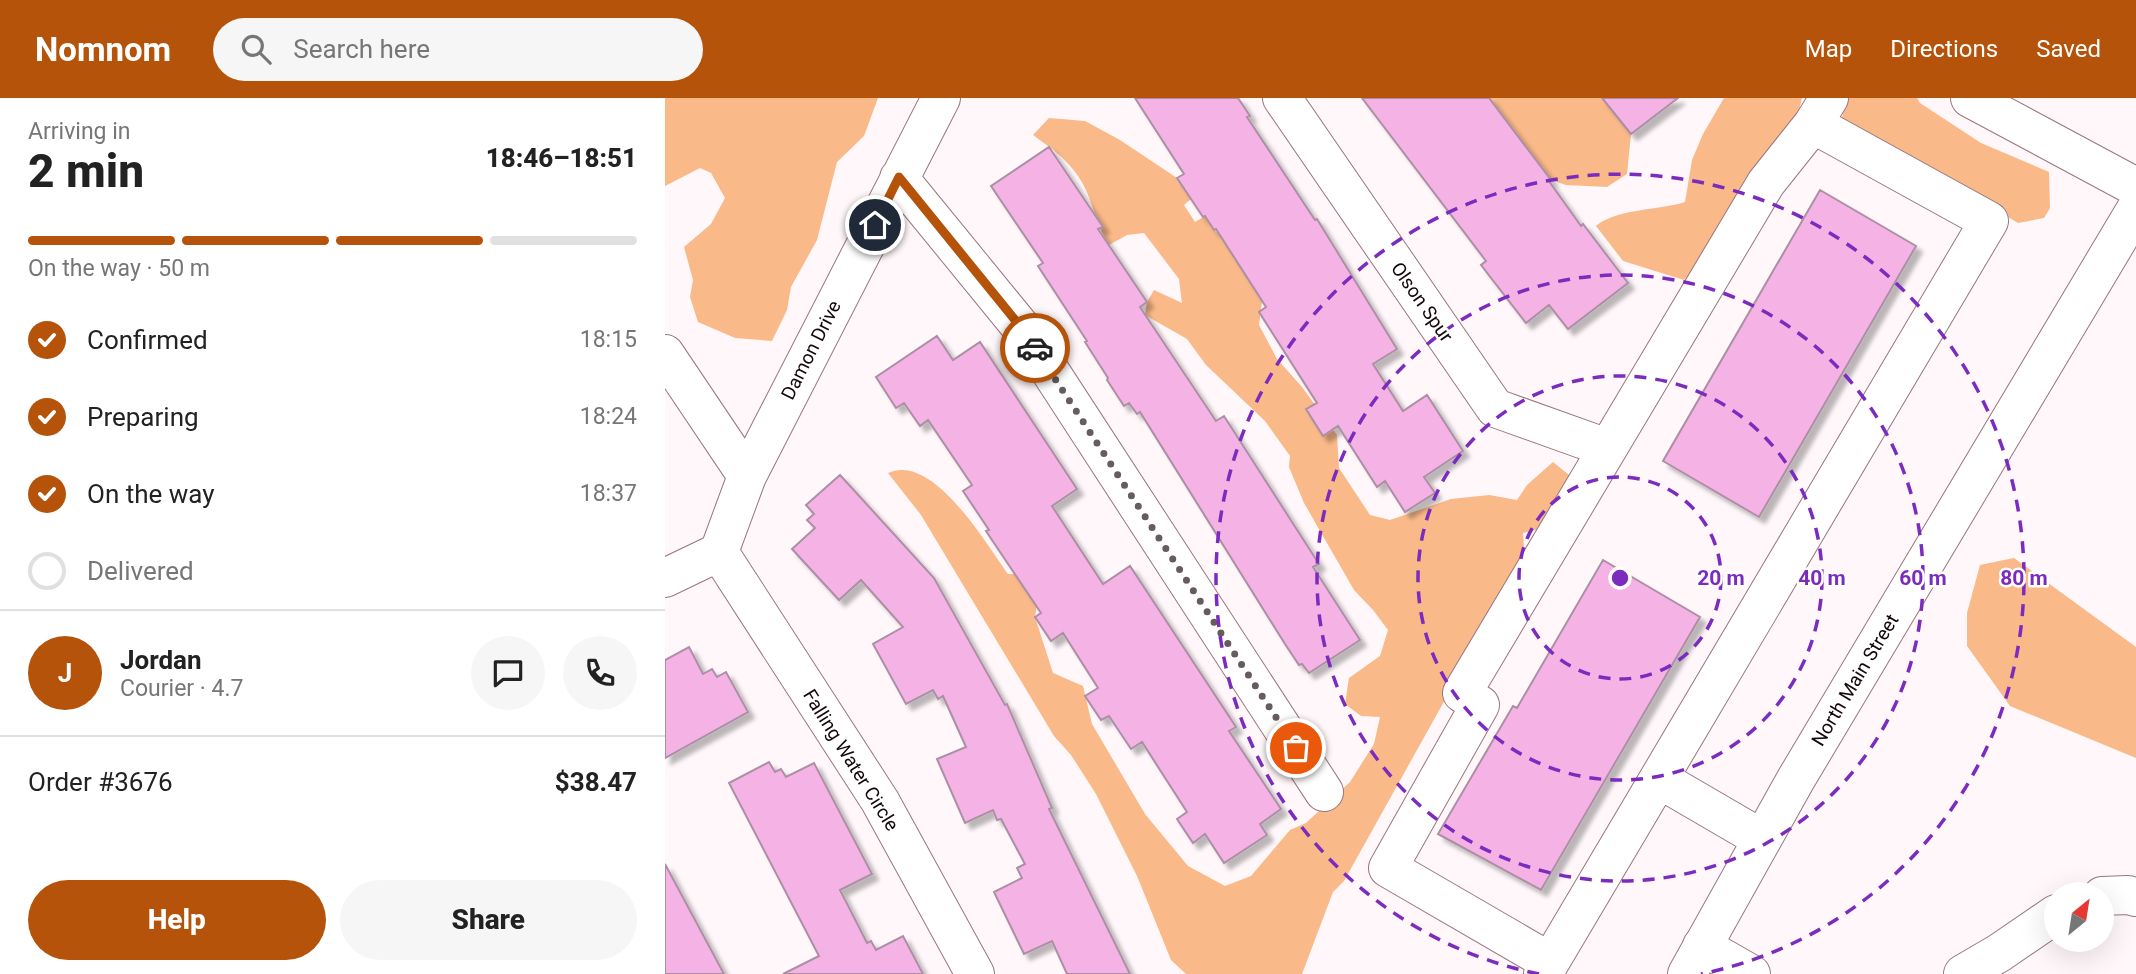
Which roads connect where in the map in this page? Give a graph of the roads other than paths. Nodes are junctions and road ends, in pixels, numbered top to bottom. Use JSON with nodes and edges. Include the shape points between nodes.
{"nodes":[{"id":1,"x":941,"y":98,"type":"edge"},
{"id":2,"x":1282,"y":98,"type":"edge"},
{"id":3,"x":1970,"y":98,"type":"edge"},
{"id":4,"x":1821,"y":111,"type":"edge"},
{"id":5,"x":899,"y":177,"type":"junction"},
{"id":6,"x":2136,"y":187,"type":"edge"},
{"id":7,"x":2136,"y":209,"type":"edge"},
{"id":8,"x":665,"y":354,"type":"edge"},
{"id":9,"x":1608,"y":448,"type":"junction"},
{"id":10,"x":747,"y":476,"type":"junction"},
{"id":11,"x":719,"y":552,"type":"junction"},
{"id":12,"x":665,"y":578,"type":"edge"},
{"id":13,"x":1659,"y":779,"type":"junction"},
{"id":14,"x":1324,"y":792,"type":"dead end"},
{"id":15,"x":1762,"y":839,"type":"junction"},
{"id":16,"x":2114,"y":896,"type":"edge"},
{"id":17,"x":2136,"y":897,"type":"edge"},
{"id":18,"x":2044,"y":922,"type":"edge"},
{"id":19,"x":1695,"y":960,"type":"edge"},
{"id":20,"x":1547,"y":968,"type":"edge"},
{"id":21,"x":975,"y":974,"type":"edge"},
{"id":22,"x":1751,"y":974,"type":"edge"},
{"id":23,"x":1963,"y":974,"type":"edge"}],
"edges":[{"from":1,"to":5,"type":"street","name":"Damon Drive"},
{"from":2,"to":9,"type":"street","name":"Olson Spur","via":[[1495,408]]},
{"from":3,"to":6,"type":"street"},
{"from":4,"to":9,"type":"street","via":[[1766,183]]},
{"from":4,"to":13,"type":"street","via":[[1989,221]]},
{"from":5,"to":10,"type":"street","name":"Damon Drive"},
{"from":5,"to":14,"type":"street","via":[[1024,331]]},
{"from":7,"to":15,"type":"street","name":"North Main Street"},
{"from":8,"to":10,"type":"street"},
{"from":9,"to":20,"type":"street","via":[[1462,694],[1480,705],[1388,868]]},
{"from":10,"to":11,"type":"street","name":"Damon Drive"},
{"from":11,"to":12,"type":"street"},
{"from":11,"to":21,"type":"street","name":"Falling Water Circle","via":[[880,801]]},
{"from":13,"to":15,"type":"street"},
{"from":13,"to":20,"type":"street"},
{"from":15,"to":19,"type":"street","name":"North Main Street"},
{"from":16,"to":17,"type":"street"},
{"from":18,"to":23,"type":"street"},
{"from":19,"to":22,"type":"street"}]}
